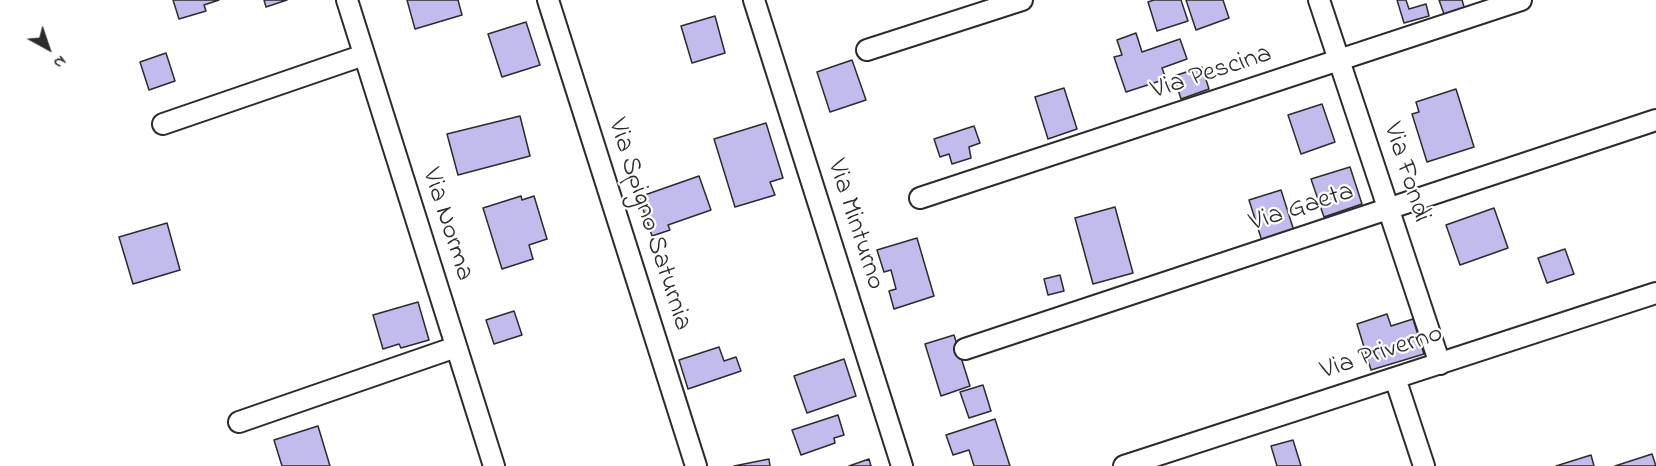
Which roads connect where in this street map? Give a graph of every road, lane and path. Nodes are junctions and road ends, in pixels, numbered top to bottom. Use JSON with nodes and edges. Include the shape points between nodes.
{"nodes":[{"id":1,"x":346,"y":0,"type":"edge"},
{"id":2,"x":548,"y":0,"type":"edge"},
{"id":3,"x":754,"y":0,"type":"edge"},
{"id":4,"x":1022,"y":0,"type":"edge"},
{"id":5,"x":1319,"y":0,"type":"edge"},
{"id":6,"x":1521,"y":0,"type":"edge"},
{"id":7,"x":867,"y":50,"type":"dead end"},
{"id":8,"x":364,"y":55,"type":"junction"},
{"id":9,"x":1339,"y":60,"type":"junction"},
{"id":10,"x":1656,"y":120,"type":"edge"},
{"id":11,"x":163,"y":124,"type":"dead end"},
{"id":12,"x":920,"y":198,"type":"dead end"},
{"id":13,"x":1389,"y":209,"type":"junction"},
{"id":14,"x":1656,"y":293,"type":"edge"},
{"id":15,"x":456,"y":347,"type":"junction"},
{"id":16,"x":965,"y":349,"type":"dead end"},
{"id":17,"x":1440,"y":364,"type":"junction"},
{"id":18,"x":1395,"y":378,"type":"junction"},
{"id":19,"x":239,"y":422,"type":"dead end"},
{"id":20,"x":494,"y":466,"type":"edge"},
{"id":21,"x":696,"y":466,"type":"edge"},
{"id":22,"x":902,"y":466,"type":"edge"},
{"id":23,"x":1124,"y":466,"type":"edge"},
{"id":24,"x":1424,"y":466,"type":"edge"}],
"edges":[{"from":1,"to":8,"type":"street","name":"Via Norma"},
{"from":2,"to":21,"type":"street","name":"Via Spigno Saturnia"},
{"from":3,"to":22,"type":"street","name":"Via Minturno"},
{"from":4,"to":7,"type":"street"},
{"from":5,"to":9,"type":"street","name":"Via Fondi"},
{"from":6,"to":9,"type":"street","name":"Via Pescina"},
{"from":8,"to":11,"type":"street"},
{"from":8,"to":15,"type":"street","name":"Via Norma"},
{"from":9,"to":12,"type":"street","name":"Via Pescina"},
{"from":9,"to":13,"type":"street","name":"Via Fondi"},
{"from":10,"to":13,"type":"street","name":"Via Gaeta"},
{"from":13,"to":16,"type":"street","name":"Via Gaeta"},
{"from":13,"to":17,"type":"street","name":"Via Fondi"},
{"from":14,"to":17,"type":"street","name":"Via Priverno"},
{"from":15,"to":19,"type":"street"},
{"from":15,"to":20,"type":"street","name":"Via Norma"},
{"from":17,"to":18,"type":"street","name":"Via Priverno"},
{"from":18,"to":23,"type":"street","name":"Via Priverno"},
{"from":18,"to":24,"type":"street"}]}
